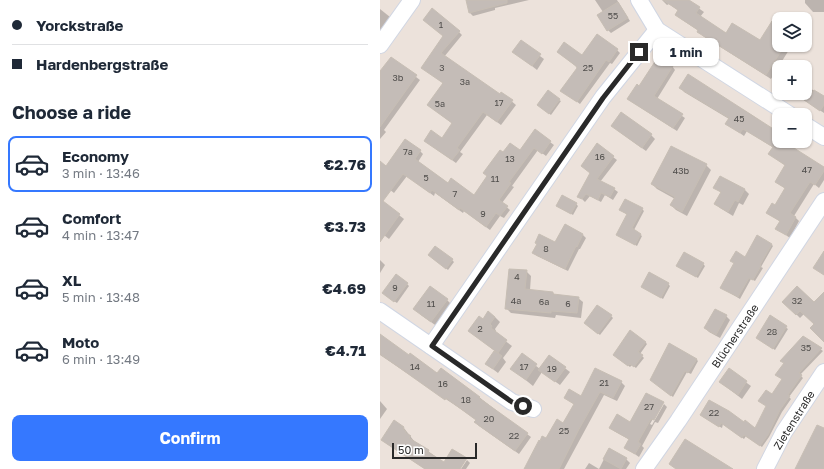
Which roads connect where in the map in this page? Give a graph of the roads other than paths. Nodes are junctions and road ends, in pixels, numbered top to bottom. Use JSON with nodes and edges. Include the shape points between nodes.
{"nodes":[{"id":1,"x":412,"y":0,"type":"edge"},
{"id":2,"x":639,"y":0,"type":"edge"},
{"id":3,"x":657,"y":30,"type":"junction"},
{"id":4,"x":380,"y":46,"type":"edge"},
{"id":5,"x":779,"y":108,"type":"edge"},
{"id":6,"x":812,"y":129,"type":"edge"},
{"id":7,"x":824,"y":137,"type":"edge"},
{"id":8,"x":824,"y":202,"type":"edge"},
{"id":9,"x":380,"y":311,"type":"edge"},
{"id":10,"x":432,"y":346,"type":"junction"},
{"id":11,"x":824,"y":372,"type":"edge"},
{"id":12,"x":534,"y":409,"type":"dead end"},
{"id":13,"x":644,"y":469,"type":"edge"},
{"id":14,"x":765,"y":469,"type":"edge"}],
"edges":[{"from":1,"to":4,"type":"street"},
{"from":2,"to":3,"type":"street"},
{"from":3,"to":5,"type":"street"},
{"from":3,"to":10,"type":"street","via":[[603,98]]},
{"from":6,"to":7,"type":"street"},
{"from":8,"to":13,"type":"street","name":"Blücherstraße"},
{"from":9,"to":10,"type":"street"},
{"from":10,"to":12,"type":"street","via":[[512,402]]},
{"from":11,"to":14,"type":"street","name":"Zietenstraße","via":[[784,432]]}]}
